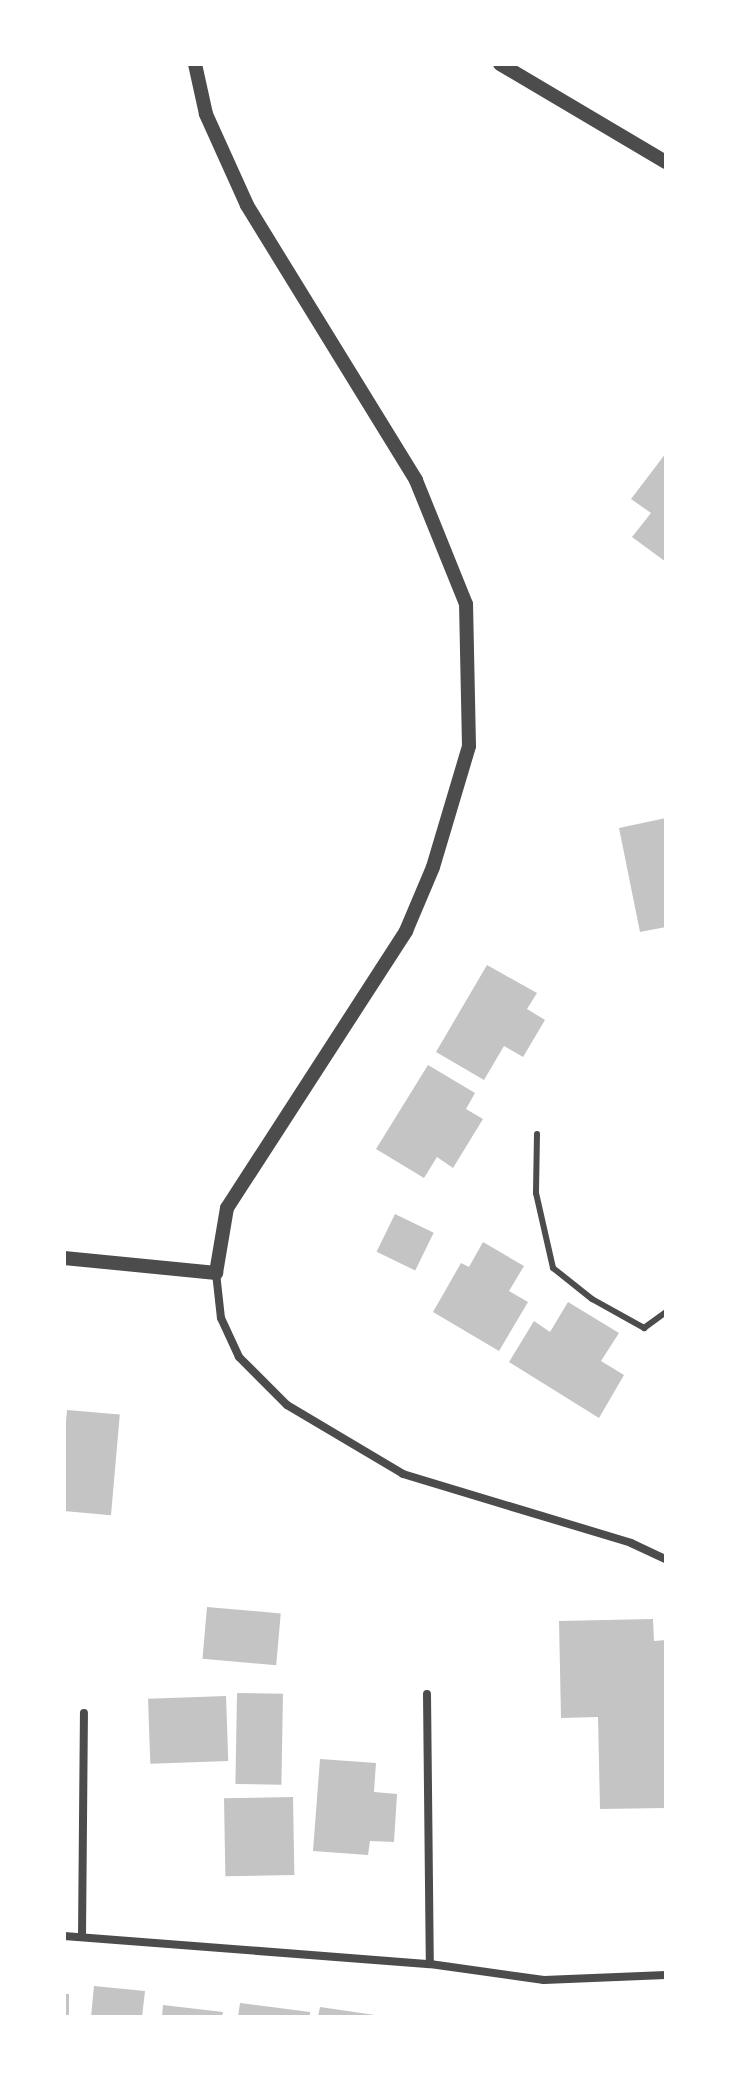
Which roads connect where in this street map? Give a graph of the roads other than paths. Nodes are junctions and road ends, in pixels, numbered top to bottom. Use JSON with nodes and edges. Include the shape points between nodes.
{"nodes":[{"id":1,"x":195,"y":64,"type":"edge"},
{"id":2,"x":500,"y":64,"type":"edge"},
{"id":3,"x":666,"y":162,"type":"edge"},
{"id":4,"x":537,"y":1134,"type":"dead end"},
{"id":5,"x":64,"y":1258,"type":"edge"},
{"id":6,"x":216,"y":1273,"type":"junction"},
{"id":7,"x":666,"y":1312,"type":"edge"},
{"id":8,"x":666,"y":1559,"type":"edge"},
{"id":9,"x":427,"y":1694,"type":"dead end"},
{"id":10,"x":84,"y":1713,"type":"dead end"},
{"id":11,"x":64,"y":1936,"type":"edge"},
{"id":12,"x":82,"y":1936,"type":"junction"},
{"id":13,"x":430,"y":1964,"type":"junction"},
{"id":14,"x":666,"y":1975,"type":"edge"}],
"edges":[{"from":1,"to":6,"type":"street","via":[[206,114],[247,205],[416,480],[466,604],[469,746],[433,867],[406,931],[227,1208]]},
{"from":2,"to":3,"type":"street"},
{"from":4,"to":7,"type":"lane","via":[[536,1193],[553,1268],[592,1299],[644,1328]]},
{"from":5,"to":6,"type":"street"},
{"from":6,"to":8,"type":"street","via":[[221,1318],[239,1357],[287,1405],[403,1474],[631,1543]]},
{"from":9,"to":13,"type":"street"},
{"from":10,"to":12,"type":"street"},
{"from":11,"to":12,"type":"street"},
{"from":12,"to":13,"type":"street"},
{"from":13,"to":14,"type":"street","via":[[544,1980]]}]}
